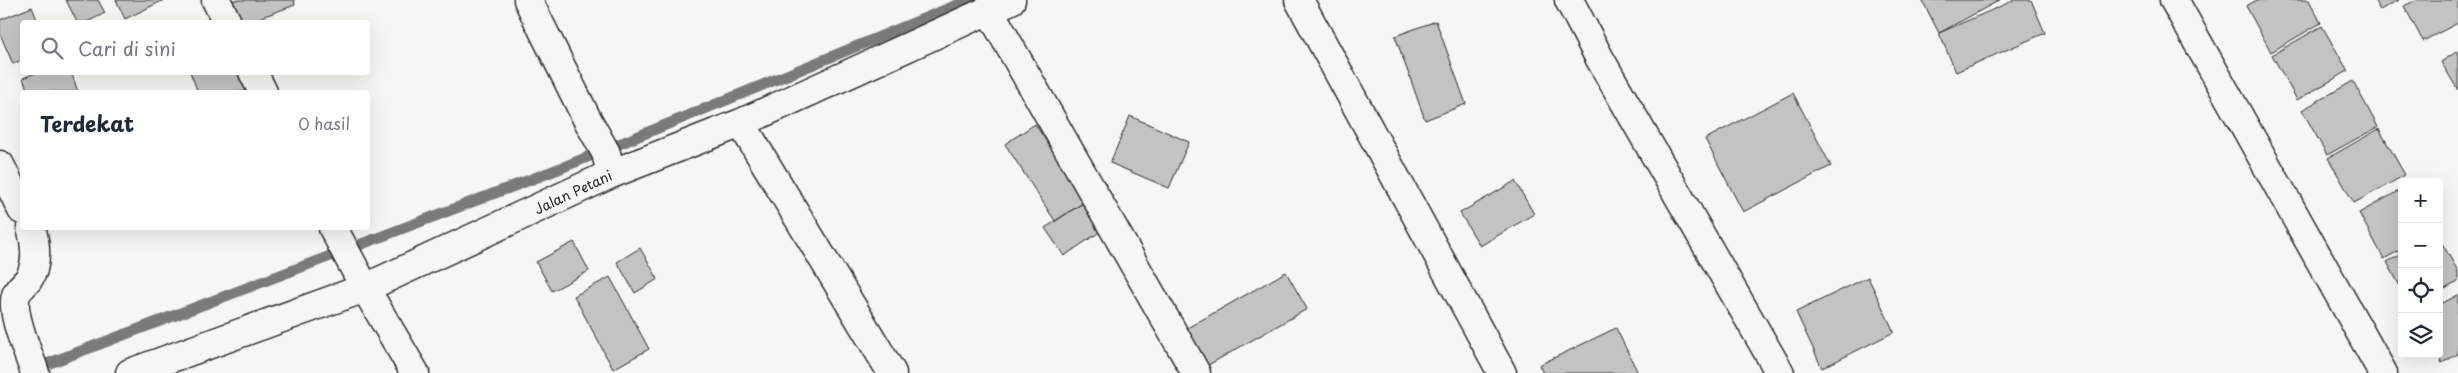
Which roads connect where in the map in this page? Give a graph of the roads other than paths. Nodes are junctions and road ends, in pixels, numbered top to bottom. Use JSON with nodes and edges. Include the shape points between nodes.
{"nodes":[{"id":1,"x":216,"y":0,"type":"edge"},
{"id":2,"x":528,"y":0,"type":"edge"},
{"id":3,"x":1299,"y":0,"type":"edge"},
{"id":4,"x":1569,"y":0,"type":"edge"},
{"id":5,"x":2174,"y":0,"type":"edge"},
{"id":6,"x":1000,"y":5,"type":"edge"},
{"id":7,"x":226,"y":20,"type":"edge"},
{"id":8,"x":255,"y":75,"type":"edge"},
{"id":9,"x":263,"y":90,"type":"edge"},
{"id":10,"x":741,"y":122,"type":"junction"},
{"id":11,"x":609,"y":164,"type":"junction"},
{"id":12,"x":0,"y":165,"type":"edge"},
{"id":13,"x":20,"y":206,"type":"edge"},
{"id":14,"x":32,"y":230,"type":"edge"},
{"id":15,"x":335,"y":230,"type":"edge"},
{"id":16,"x":361,"y":280,"type":"junction"},
{"id":17,"x":35,"y":373,"type":"edge"},
{"id":18,"x":130,"y":373,"type":"edge"},
{"id":19,"x":415,"y":373,"type":"edge"},
{"id":20,"x":892,"y":373,"type":"edge"},
{"id":21,"x":1196,"y":373,"type":"edge"},
{"id":22,"x":1502,"y":373,"type":"edge"},
{"id":23,"x":1780,"y":373,"type":"edge"},
{"id":24,"x":2383,"y":373,"type":"edge"}],
"edges":[{"from":1,"to":7,"type":"street"},
{"from":2,"to":11,"type":"street"},
{"from":3,"to":22,"type":"street"},
{"from":4,"to":23,"type":"street"},
{"from":5,"to":24,"type":"street"},
{"from":6,"to":10,"type":"street","name":"Jalan Petani"},
{"from":6,"to":21,"type":"street"},
{"from":8,"to":9,"type":"street"},
{"from":10,"to":11,"type":"street","name":"Jalan Petani"},
{"from":10,"to":20,"type":"street"},
{"from":11,"to":16,"type":"street","name":"Jalan Petani"},
{"from":12,"to":13,"type":"street"},
{"from":14,"to":17,"type":"street","via":[[35,255],[30,278],[16,294],[14,309]]},
{"from":15,"to":16,"type":"street"},
{"from":16,"to":18,"type":"street","name":"Jalan Petani"},
{"from":16,"to":19,"type":"street"}]}
